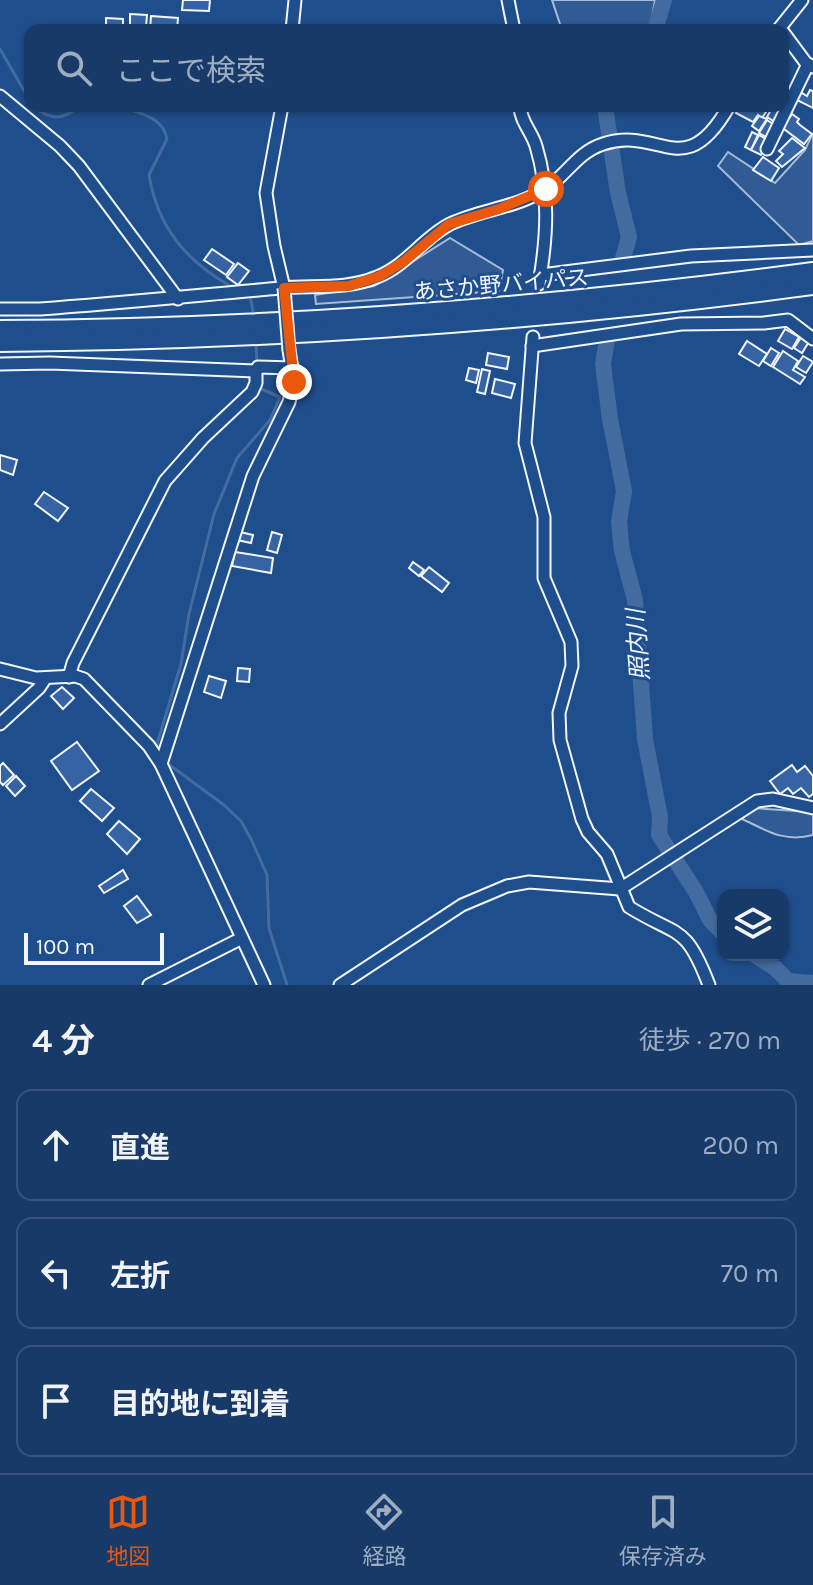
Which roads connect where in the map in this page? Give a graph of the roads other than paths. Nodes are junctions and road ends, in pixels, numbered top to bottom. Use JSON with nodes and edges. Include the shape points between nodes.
{"nodes":[{"id":1,"x":295,"y":0,"type":"edge"},
{"id":2,"x":508,"y":0,"type":"edge"},
{"id":3,"x":802,"y":0,"type":"edge"},
{"id":4,"x":293,"y":24,"type":"edge"},
{"id":5,"x":513,"y":24,"type":"edge"},
{"id":6,"x":785,"y":24,"type":"edge"},
{"id":7,"x":789,"y":40,"type":"edge"},
{"id":8,"x":810,"y":66,"type":"edge"},
{"id":9,"x":0,"y":96,"type":"edge"},
{"id":10,"x":789,"y":107,"type":"edge"},
{"id":11,"x":281,"y":112,"type":"edge"},
{"id":12,"x":520,"y":112,"type":"edge"},
{"id":13,"x":726,"y":112,"type":"edge"},
{"id":14,"x":786,"y":112,"type":"edge"},
{"id":15,"x":767,"y":149,"type":"dead end"},
{"id":16,"x":546,"y":189,"type":"junction"},
{"id":17,"x":813,"y":250,"type":"edge"},
{"id":18,"x":813,"y":271,"type":"edge"},
{"id":19,"x":813,"y":286,"type":"edge"},
{"id":20,"x":284,"y":288,"type":"junction"},
{"id":21,"x":178,"y":299,"type":"junction"},
{"id":22,"x":0,"y":309,"type":"edge"},
{"id":23,"x":0,"y":329,"type":"edge"},
{"id":24,"x":813,"y":339,"type":"edge"},
{"id":25,"x":0,"y":343,"type":"edge"},
{"id":26,"x":0,"y":364,"type":"edge"},
{"id":27,"x":293,"y":368,"type":"junction"},
{"id":28,"x":256,"y":371,"type":"junction"},
{"id":29,"x":0,"y":669,"type":"edge"},
{"id":30,"x":69,"y":677,"type":"junction"},
{"id":31,"x":45,"y":679,"type":"junction"},
{"id":32,"x":0,"y":724,"type":"edge"},
{"id":33,"x":161,"y":764,"type":"junction"},
{"id":34,"x":813,"y":808,"type":"edge"},
{"id":35,"x":620,"y":889,"type":"junction"},
{"id":36,"x":242,"y":938,"type":"junction"},
{"id":37,"x":149,"y":985,"type":"edge"},
{"id":38,"x":264,"y":985,"type":"edge"},
{"id":39,"x":340,"y":985,"type":"edge"},
{"id":40,"x":709,"y":985,"type":"edge"}],
"edges":[{"from":1,"to":4,"type":"street"},
{"from":2,"to":5,"type":"street"},
{"from":3,"to":6,"type":"street"},
{"from":7,"to":8,"type":"street"},
{"from":8,"to":10,"type":"street"},
{"from":9,"to":21,"type":"street","via":[[79,166]]},
{"from":11,"to":20,"type":"street","via":[[266,193]]},
{"from":12,"to":16,"type":"street","via":[[535,143]]},
{"from":13,"to":16,"type":"street","via":[[699,143],[682,148],[622,140],[604,144],[579,157]]},
{"from":14,"to":15,"type":"street"},
{"from":16,"to":17,"type":"street","via":[[540,280],[691,256]]},
{"from":16,"to":20,"type":"street","via":[[449,224],[380,276],[349,286]]},
{"from":18,"to":23,"type":"highway","name":"あさか野バイパス","via":[[640,293],[359,318]]},
{"from":19,"to":25,"type":"highway","name":"あさか野バイパス","via":[[400,328]]},
{"from":20,"to":21,"type":"street"},
{"from":20,"to":27,"type":"street","bridge":true},
{"from":21,"to":22,"type":"street"},
{"from":24,"to":35,"type":"street","via":[[788,320],[681,324],[532,342],[525,443],[544,517],[544,578],[571,642],[572,666],[559,713],[560,740],[582,819],[607,854]]},
{"from":26,"to":28,"type":"street"},
{"from":27,"to":28,"type":"street"},
{"from":27,"to":33,"type":"street","via":[[289,402],[253,476]]},
{"from":28,"to":30,"type":"street","via":[[252,392],[165,481]]},
{"from":29,"to":31,"type":"street"},
{"from":30,"to":31,"type":"street"},
{"from":30,"to":33,"type":"street","via":[[89,682]]},
{"from":31,"to":32,"type":"street"},
{"from":33,"to":36,"type":"street"},
{"from":34,"to":35,"type":"street","via":[[757,801]]},
{"from":35,"to":39,"type":"street","via":[[529,882],[507,886],[462,905]]},
{"from":35,"to":40,"type":"street","via":[[629,907],[685,938]]},
{"from":36,"to":37,"type":"street"},
{"from":36,"to":38,"type":"street"}]}
